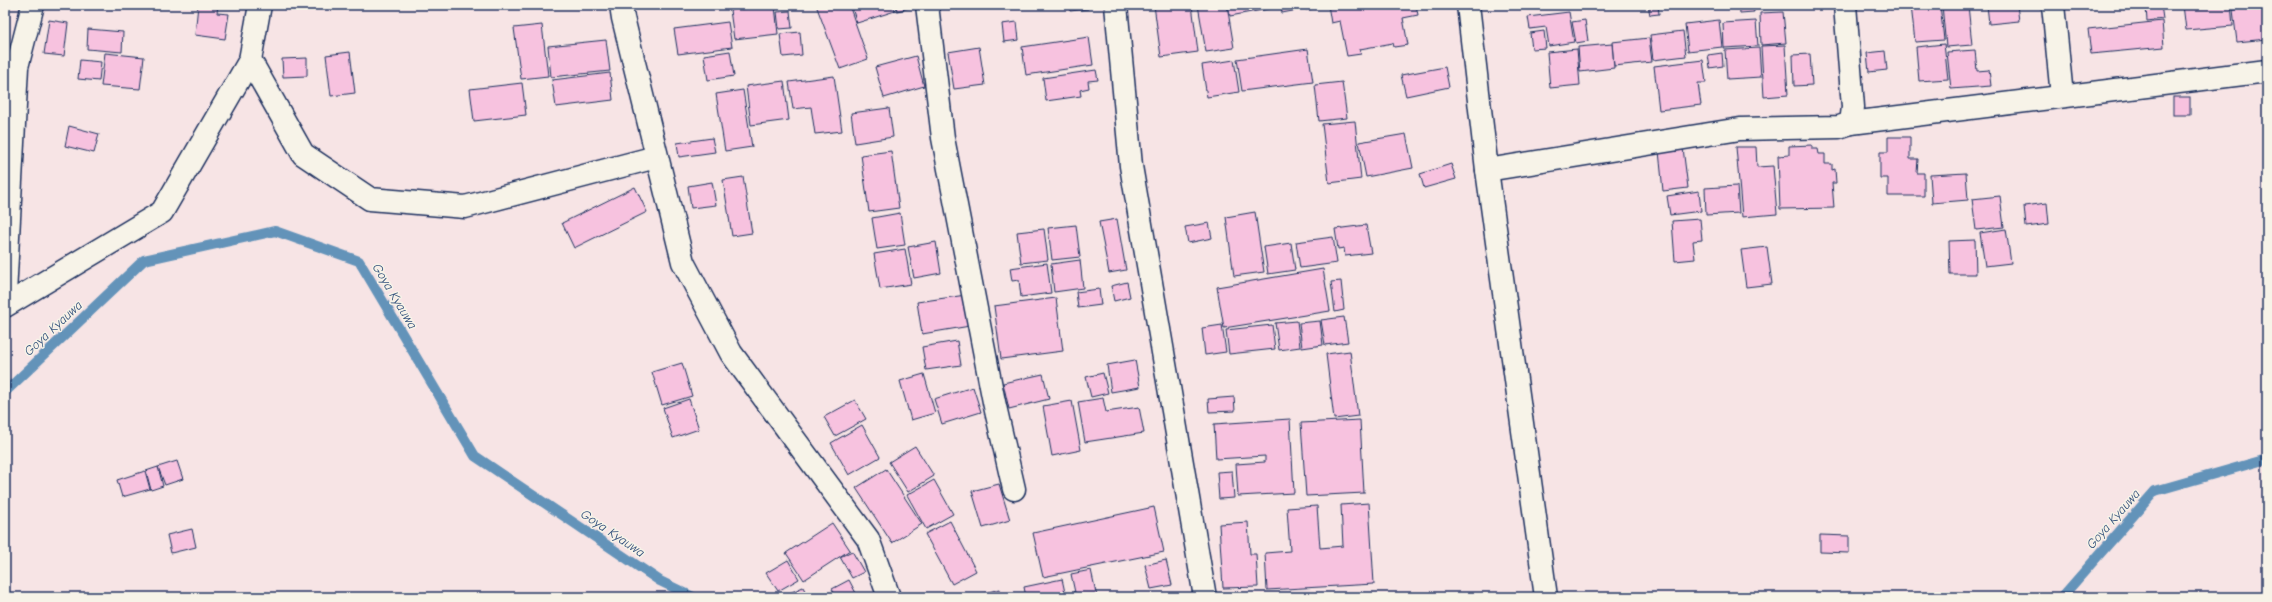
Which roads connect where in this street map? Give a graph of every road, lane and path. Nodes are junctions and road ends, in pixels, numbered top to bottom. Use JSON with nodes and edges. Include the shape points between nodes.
{"nodes":[{"id":1,"x":33,"y":5,"type":"edge"},
{"id":2,"x":260,"y":5,"type":"edge"},
{"id":3,"x":621,"y":5,"type":"edge"},
{"id":4,"x":927,"y":5,"type":"edge"},
{"id":5,"x":1116,"y":5,"type":"edge"},
{"id":6,"x":1468,"y":5,"type":"edge"},
{"id":7,"x":1845,"y":5,"type":"edge"},
{"id":8,"x":2053,"y":5,"type":"edge"},
{"id":9,"x":250,"y":60,"type":"junction"},
{"id":10,"x":2267,"y":71,"type":"edge"},
{"id":11,"x":2062,"y":96,"type":"junction"},
{"id":12,"x":1851,"y":123,"type":"junction"},
{"id":13,"x":656,"y":157,"type":"junction"},
{"id":14,"x":1487,"y":170,"type":"junction"},
{"id":15,"x":5,"y":294,"type":"edge"},
{"id":16,"x":5,"y":306,"type":"edge"},
{"id":17,"x":1014,"y":489,"type":"dead end"},
{"id":18,"x":889,"y":597,"type":"edge"},
{"id":19,"x":1205,"y":597,"type":"edge"},
{"id":20,"x":1546,"y":597,"type":"edge"}],
"edges":[{"from":1,"to":15,"type":"street","via":[[17,67]]},
{"from":2,"to":9,"type":"street"},
{"from":3,"to":13,"type":"street"},
{"from":4,"to":17,"type":"street","via":[[943,138],[994,402]]},
{"from":5,"to":19,"type":"street","via":[[1131,166]]},
{"from":6,"to":14,"type":"street"},
{"from":7,"to":12,"type":"street","via":[[1853,107]]},
{"from":8,"to":11,"type":"street"},
{"from":9,"to":13,"type":"street","via":[[303,154],[370,199],[465,207]]},
{"from":9,"to":16,"type":"street","via":[[162,212]]},
{"from":10,"to":11,"type":"street"},
{"from":11,"to":12,"type":"street"},
{"from":12,"to":14,"type":"street","via":[[1840,127],[1740,129]]},
{"from":13,"to":18,"type":"street","via":[[683,262],[730,353],[868,539]]},
{"from":14,"to":20,"type":"street"}]}
